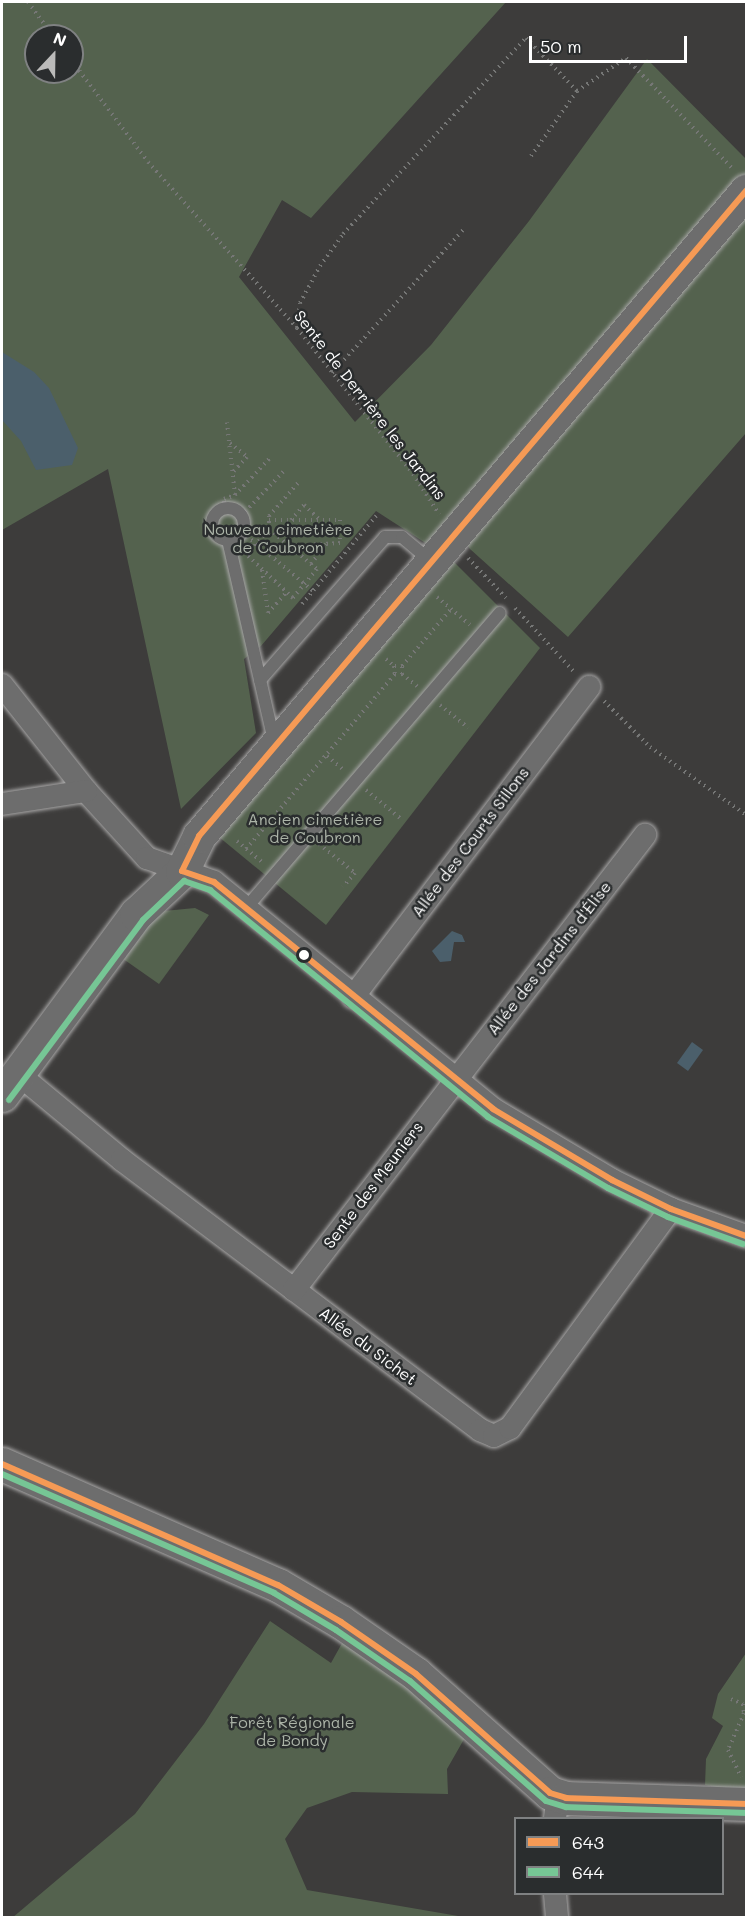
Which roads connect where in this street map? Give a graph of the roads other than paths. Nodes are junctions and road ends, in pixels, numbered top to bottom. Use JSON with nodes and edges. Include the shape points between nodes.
{"nodes":[{"id":1,"x":742,"y":182,"type":"edge"},
{"id":2,"x":228,"y":540,"type":"junction"},
{"id":3,"x":441,"y":550,"type":"junction"},
{"id":4,"x":500,"y":613,"type":"dead end"},
{"id":5,"x":260,"y":680,"type":"junction"},
{"id":6,"x":2,"y":685,"type":"edge"},
{"id":7,"x":589,"y":687,"type":"road end"},
{"id":8,"x":276,"y":745,"type":"junction"},
{"id":9,"x":86,"y":791,"type":"junction"},
{"id":10,"x":2,"y":804,"type":"edge"},
{"id":11,"x":645,"y":835,"type":"dead end"},
{"id":12,"x":182,"y":872,"type":"junction"},
{"id":13,"x":246,"y":908,"type":"junction"},
{"id":14,"x":352,"y":997,"type":"junction"},
{"id":15,"x":453,"y":1080,"type":"junction"},
{"id":16,"x":9,"y":1084,"type":"edge"},
{"id":17,"x":671,"y":1209,"type":"junction"},
{"id":18,"x":747,"y":1236,"type":"edge"},
{"id":19,"x":294,"y":1290,"type":"junction"},
{"id":20,"x":2,"y":1464,"type":"edge"},
{"id":21,"x":747,"y":1804,"type":"edge"},
{"id":22,"x":556,"y":1808,"type":"edge"},
{"id":23,"x":555,"y":1895,"type":"edge"},
{"id":24,"x":557,"y":1917,"type":"edge"}],
"edges":[{"from":1,"to":3,"type":"street"},
{"from":2,"to":2,"type":"lane","via":[[218,537],[212,524],[215,514],[224,509],[241,516],[242,531]]},
{"from":2,"to":5,"type":"lane"},
{"from":3,"to":5,"type":"lane","via":[[402,537],[385,537]]},
{"from":3,"to":8,"type":"street"},
{"from":4,"to":13,"type":"lane"},
{"from":5,"to":8,"type":"lane"},
{"from":6,"to":9,"type":"street"},
{"from":7,"to":14,"type":"street","name":"Allée des Courts Sillons"},
{"from":8,"to":12,"type":"street","via":[[199,836]]},
{"from":9,"to":10,"type":"street"},
{"from":9,"to":12,"type":"street","via":[[147,858]]},
{"from":11,"to":15,"type":"street","name":"Allée des Jardins d'Élise"},
{"from":12,"to":13,"type":"street","via":[[214,882]]},
{"from":12,"to":16,"type":"street","via":[[136,914]]},
{"from":13,"to":14,"type":"street"},
{"from":14,"to":15,"type":"street"},
{"from":15,"to":17,"type":"street","via":[[493,1109],[612,1180]]},
{"from":15,"to":19,"type":"street","name":"Sente des Meuniers"},
{"from":16,"to":19,"type":"street","name":"Allée du Sichet","via":[[122,1160]]},
{"from":17,"to":18,"type":"street"},
{"from":17,"to":19,"type":"street","name":"Allée du Sichet","via":[[510,1428],[494,1436],[480,1430]]},
{"from":20,"to":22,"type":"street","via":[[278,1585],[341,1622],[416,1674]]},
{"from":21,"to":22,"type":"street"},
{"from":23,"to":24,"type":"street"}]}
